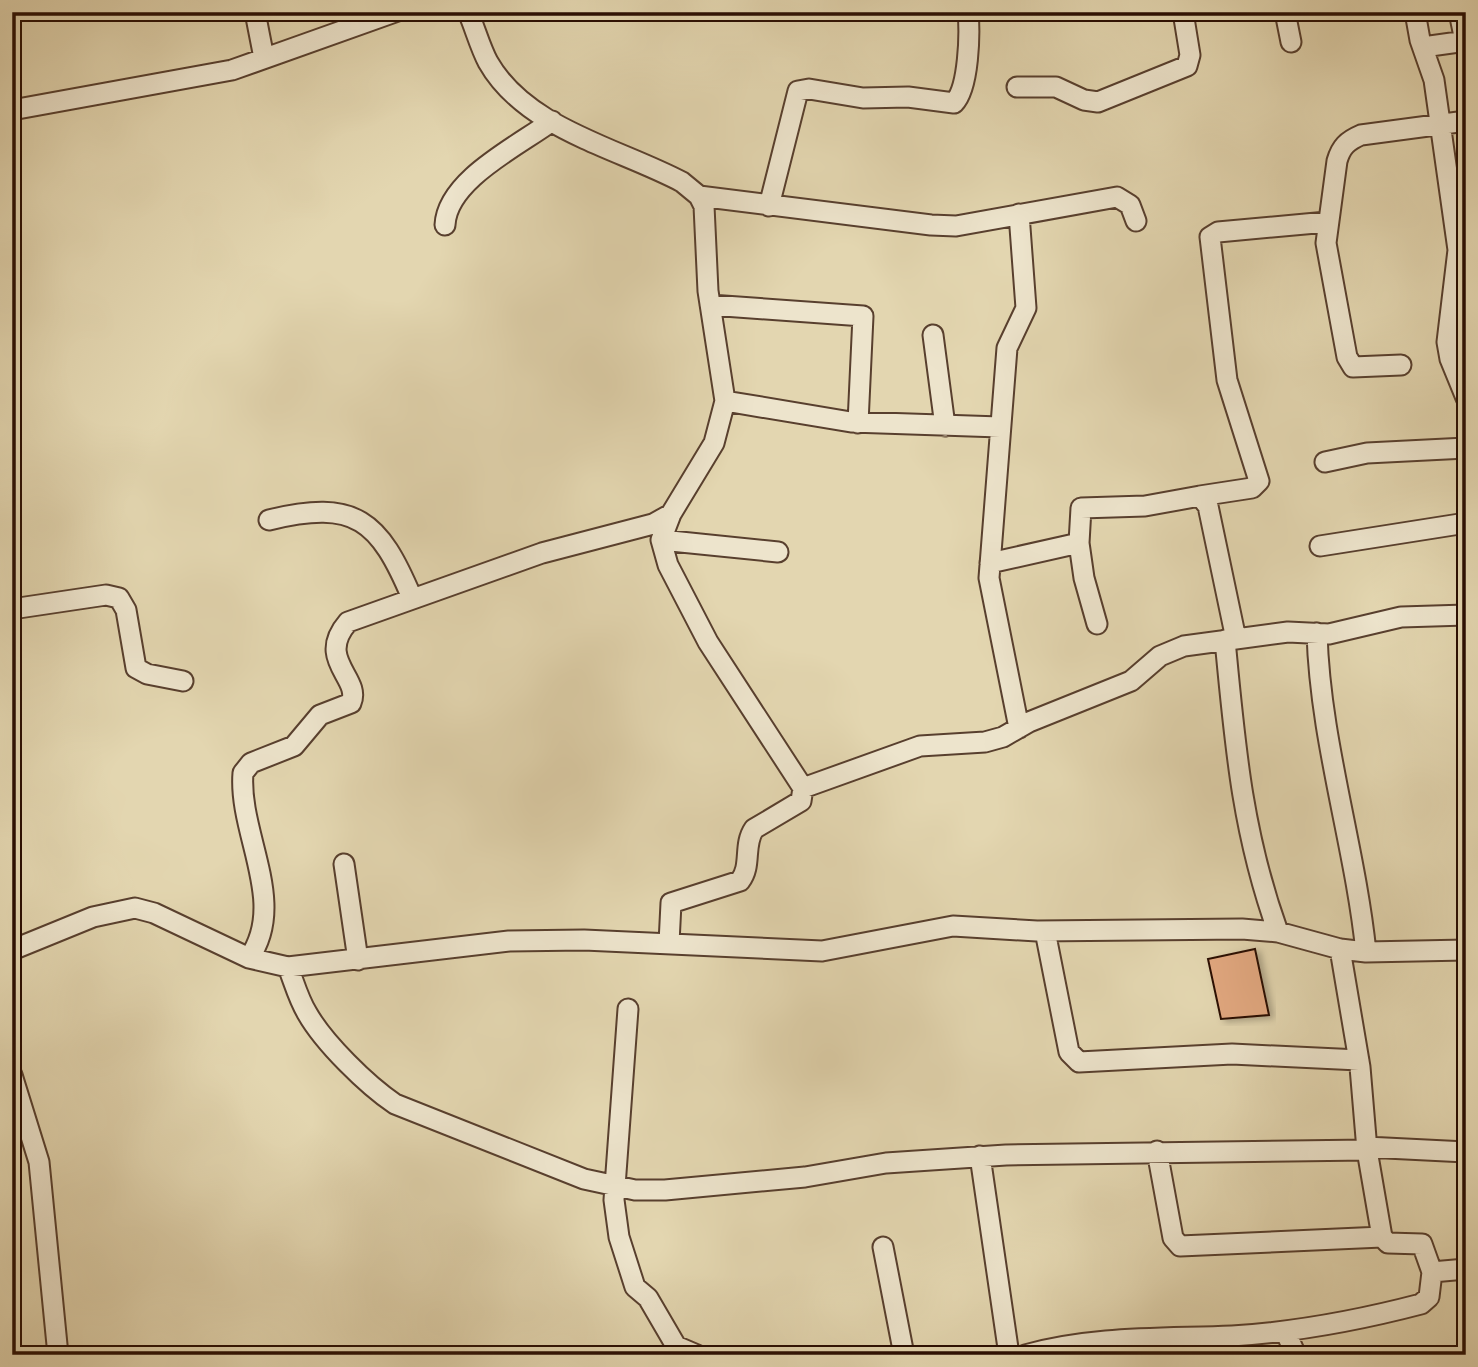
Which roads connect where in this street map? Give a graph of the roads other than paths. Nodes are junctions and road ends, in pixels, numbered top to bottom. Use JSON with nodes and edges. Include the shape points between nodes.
{"nodes":[{"id":1,"x":255,"y":12,"type":"edge"},
{"id":2,"x":395,"y":12,"type":"edge"},
{"id":3,"x":468,"y":12,"type":"edge"},
{"id":4,"x":968,"y":12,"type":"edge"},
{"id":5,"x":1183,"y":12,"type":"edge"},
{"id":6,"x":1286,"y":12,"type":"edge"},
{"id":7,"x":1415,"y":12,"type":"edge"},
{"id":8,"x":1459,"y":12,"type":"edge"},
{"id":9,"x":353,"y":18,"type":"edge"},
{"id":10,"x":1465,"y":41,"type":"edge"},
{"id":11,"x":1292,"y":42,"type":"dead end"},
{"id":12,"x":1423,"y":47,"type":"junction"},
{"id":13,"x":264,"y":58,"type":"junction"},
{"id":14,"x":1017,"y":87,"type":"dead end"},
{"id":15,"x":12,"y":110,"type":"edge"},
{"id":16,"x":552,"y":121,"type":"junction"},
{"id":17,"x":1466,"y":121,"type":"edge"},
{"id":18,"x":1441,"y":125,"type":"junction"},
{"id":19,"x":699,"y":197,"type":"junction"},
{"id":20,"x":769,"y":206,"type":"junction"},
{"id":21,"x":1019,"y":214,"type":"junction"},
{"id":22,"x":1136,"y":221,"type":"dead end"},
{"id":23,"x":1327,"y":222,"type":"junction"},
{"id":24,"x":445,"y":225,"type":"dead end"},
{"id":25,"x":710,"y":305,"type":"junction"},
{"id":26,"x":933,"y":335,"type":"dead end"},
{"id":27,"x":1401,"y":365,"type":"dead end"},
{"id":28,"x":1466,"y":398,"type":"edge"},
{"id":29,"x":725,"y":401,"type":"junction"},
{"id":30,"x":858,"y":423,"type":"junction"},
{"id":31,"x":945,"y":426,"type":"junction"},
{"id":32,"x":1000,"y":427,"type":"junction"},
{"id":33,"x":1466,"y":448,"type":"edge"},
{"id":34,"x":1325,"y":463,"type":"dead end"},
{"id":35,"x":1200,"y":496,"type":"junction"},
{"id":36,"x":671,"y":514,"type":"junction"},
{"id":37,"x":269,"y":520,"type":"dead end"},
{"id":38,"x":1466,"y":523,"type":"edge"},
{"id":39,"x":661,"y":540,"type":"junction"},
{"id":40,"x":1079,"y":543,"type":"junction"},
{"id":41,"x":1320,"y":546,"type":"dead end"},
{"id":42,"x":778,"y":552,"type":"dead end"},
{"id":43,"x":990,"y":563,"type":"junction"},
{"id":44,"x":412,"y":598,"type":"junction"},
{"id":45,"x":12,"y":609,"type":"edge"},
{"id":46,"x":1466,"y":615,"type":"edge"},
{"id":47,"x":1097,"y":624,"type":"dead end"},
{"id":48,"x":1317,"y":634,"type":"junction"},
{"id":49,"x":1231,"y":640,"type":"junction"},
{"id":50,"x":183,"y":681,"type":"dead end"},
{"id":51,"x":1019,"y":728,"type":"junction"},
{"id":52,"x":803,"y":788,"type":"junction"},
{"id":53,"x":344,"y":864,"type":"dead end"},
{"id":54,"x":1045,"y":931,"type":"junction"},
{"id":55,"x":1278,"y":932,"type":"junction"},
{"id":56,"x":669,"y":943,"type":"junction"},
{"id":57,"x":1340,"y":949,"type":"junction"},
{"id":58,"x":12,"y":950,"type":"edge"},
{"id":59,"x":1466,"y":950,"type":"edge"},
{"id":60,"x":1366,"y":952,"type":"junction"},
{"id":61,"x":249,"y":958,"type":"junction"},
{"id":62,"x":358,"y":960,"type":"junction"},
{"id":63,"x":288,"y":967,"type":"junction"},
{"id":64,"x":628,"y":1009,"type":"dead end"},
{"id":65,"x":1359,"y":1060,"type":"junction"},
{"id":66,"x":12,"y":1075,"type":"edge"},
{"id":67,"x":1366,"y":1148,"type":"junction"},
{"id":68,"x":1157,"y":1151,"type":"junction"},
{"id":69,"x":1466,"y":1152,"type":"edge"},
{"id":70,"x":980,"y":1156,"type":"junction"},
{"id":71,"x":615,"y":1187,"type":"junction"},
{"id":72,"x":1382,"y":1237,"type":"junction"},
{"id":73,"x":883,"y":1247,"type":"dead end"},
{"id":74,"x":1466,"y":1269,"type":"edge"},
{"id":75,"x":1432,"y":1272,"type":"junction"},
{"id":76,"x":1285,"y":1331,"type":"junction"},
{"id":77,"x":58,"y":1355,"type":"edge"},
{"id":78,"x":697,"y":1355,"type":"edge"},
{"id":79,"x":904,"y":1355,"type":"edge"},
{"id":80,"x":1010,"y":1355,"type":"edge"},
{"id":81,"x":1025,"y":1355,"type":"edge"},
{"id":82,"x":1296,"y":1355,"type":"edge"}],
"edges":[{"from":1,"to":13,"type":"street"},
{"from":2,"to":9,"type":"street"},
{"from":3,"to":16,"type":"street","via":[[488,62],[515,96]]},
{"from":4,"to":20,"type":"street","via":[[968,55],[960,97],[954,103],[798,91]]},
{"from":5,"to":14,"type":"street","via":[[1190,55],[1187,66],[1098,102],[1056,87]]},
{"from":6,"to":11,"type":"street"},
{"from":7,"to":12,"type":"street"},
{"from":8,"to":10,"type":"street"},
{"from":9,"to":13,"type":"street"},
{"from":10,"to":12,"type":"street"},
{"from":12,"to":18,"type":"street","via":[[1433,72]]},
{"from":13,"to":15,"type":"street","via":[[232,70]]},
{"from":16,"to":19,"type":"street","via":[[682,181]]},
{"from":16,"to":24,"type":"street","via":[[462,186],[446,212]]},
{"from":17,"to":18,"type":"street"},
{"from":18,"to":23,"type":"street","via":[[1349,140],[1340,149]]},
{"from":18,"to":28,"type":"street","via":[[1458,259],[1447,342]]},
{"from":19,"to":20,"type":"street"},
{"from":19,"to":25,"type":"street","via":[[705,217]]},
{"from":20,"to":21,"type":"street","via":[[956,226]]},
{"from":21,"to":22,"type":"street","via":[[1117,197],[1130,205]]},
{"from":21,"to":32,"type":"street","via":[[1026,308],[1007,348]]},
{"from":23,"to":27,"type":"street","via":[[1328,265],[1350,363],[1359,367]]},
{"from":23,"to":35,"type":"street","via":[[1218,232],[1210,237],[1227,380],[1259,481],[1252,488]]},
{"from":25,"to":29,"type":"street"},
{"from":25,"to":30,"type":"street","via":[[863,316]]},
{"from":26,"to":31,"type":"street"},
{"from":29,"to":30,"type":"street"},
{"from":29,"to":36,"type":"street","via":[[714,443]]},
{"from":30,"to":31,"type":"street"},
{"from":31,"to":32,"type":"street"},
{"from":32,"to":43,"type":"street"},
{"from":33,"to":34,"type":"street","via":[[1367,453]]},
{"from":35,"to":40,"type":"street","via":[[1144,506],[1081,508]]},
{"from":35,"to":49,"type":"street","via":[[1208,506]]},
{"from":36,"to":39,"type":"street"},
{"from":36,"to":44,"type":"street","via":[[653,524],[587,539]]},
{"from":37,"to":44,"type":"street","via":[[316,511],[353,517],[385,541]]},
{"from":38,"to":41,"type":"street"},
{"from":39,"to":42,"type":"street"},
{"from":39,"to":52,"type":"street","via":[[668,565],[708,642]]},
{"from":40,"to":43,"type":"street"},
{"from":40,"to":47,"type":"street"},
{"from":43,"to":51,"type":"street","via":[[991,598]]},
{"from":44,"to":61,"type":"street","via":[[348,622],[336,646],[352,692],[351,703],[320,715],[294,746],[251,763],[243,773],[264,909],[260,942]]},
{"from":45,"to":50,"type":"street","via":[[106,595],[119,598],[136,668]]},
{"from":46,"to":48,"type":"street","via":[[1401,617]]},
{"from":48,"to":49,"type":"street","via":[[1288,632]]},
{"from":48,"to":60,"type":"street","via":[[1321,696],[1358,884]]},
{"from":49,"to":51,"type":"street","via":[[1170,650],[1131,681]]},
{"from":49,"to":55,"type":"street","via":[[1238,768],[1250,844]]},
{"from":51,"to":52,"type":"street","via":[[995,740],[908,750]]},
{"from":52,"to":56,"type":"street","via":[[801,801],[749,837],[740,881],[671,904]]},
{"from":53,"to":62,"type":"street"},
{"from":54,"to":55,"type":"street"},
{"from":54,"to":56,"type":"street","via":[[953,926],[803,952]]},
{"from":54,"to":65,"type":"street","via":[[1069,1052],[1079,1062],[1232,1054]]},
{"from":55,"to":57,"type":"street"},
{"from":56,"to":62,"type":"street","via":[[509,941]]},
{"from":57,"to":60,"type":"street"},
{"from":57,"to":65,"type":"street"},
{"from":58,"to":61,"type":"street","via":[[93,917],[135,908]]},
{"from":59,"to":60,"type":"street"},
{"from":61,"to":63,"type":"street"},
{"from":62,"to":63,"type":"street"},
{"from":63,"to":71,"type":"street","via":[[313,1022],[379,1093],[396,1104],[571,1174]]},
{"from":64,"to":71,"type":"street"},
{"from":65,"to":67,"type":"street"},
{"from":66,"to":77,"type":"street","via":[[39,1162]]},
{"from":67,"to":68,"type":"street"},
{"from":67,"to":69,"type":"street"},
{"from":67,"to":72,"type":"street"},
{"from":68,"to":70,"type":"street"},
{"from":68,"to":72,"type":"street","via":[[1174,1238],[1180,1245]]},
{"from":70,"to":71,"type":"street","via":[[665,1190]]},
{"from":70,"to":80,"type":"street"},
{"from":71,"to":78,"type":"street","via":[[616,1218],[633,1282],[648,1297],[676,1346]]},
{"from":72,"to":75,"type":"street","via":[[1388,1242],[1422,1244]]},
{"from":73,"to":79,"type":"street"},
{"from":74,"to":75,"type":"street"},
{"from":75,"to":76,"type":"street","via":[[1429,1297],[1421,1304]]},
{"from":76,"to":81,"type":"street","via":[[1112,1338]]},
{"from":76,"to":82,"type":"street"}]}
